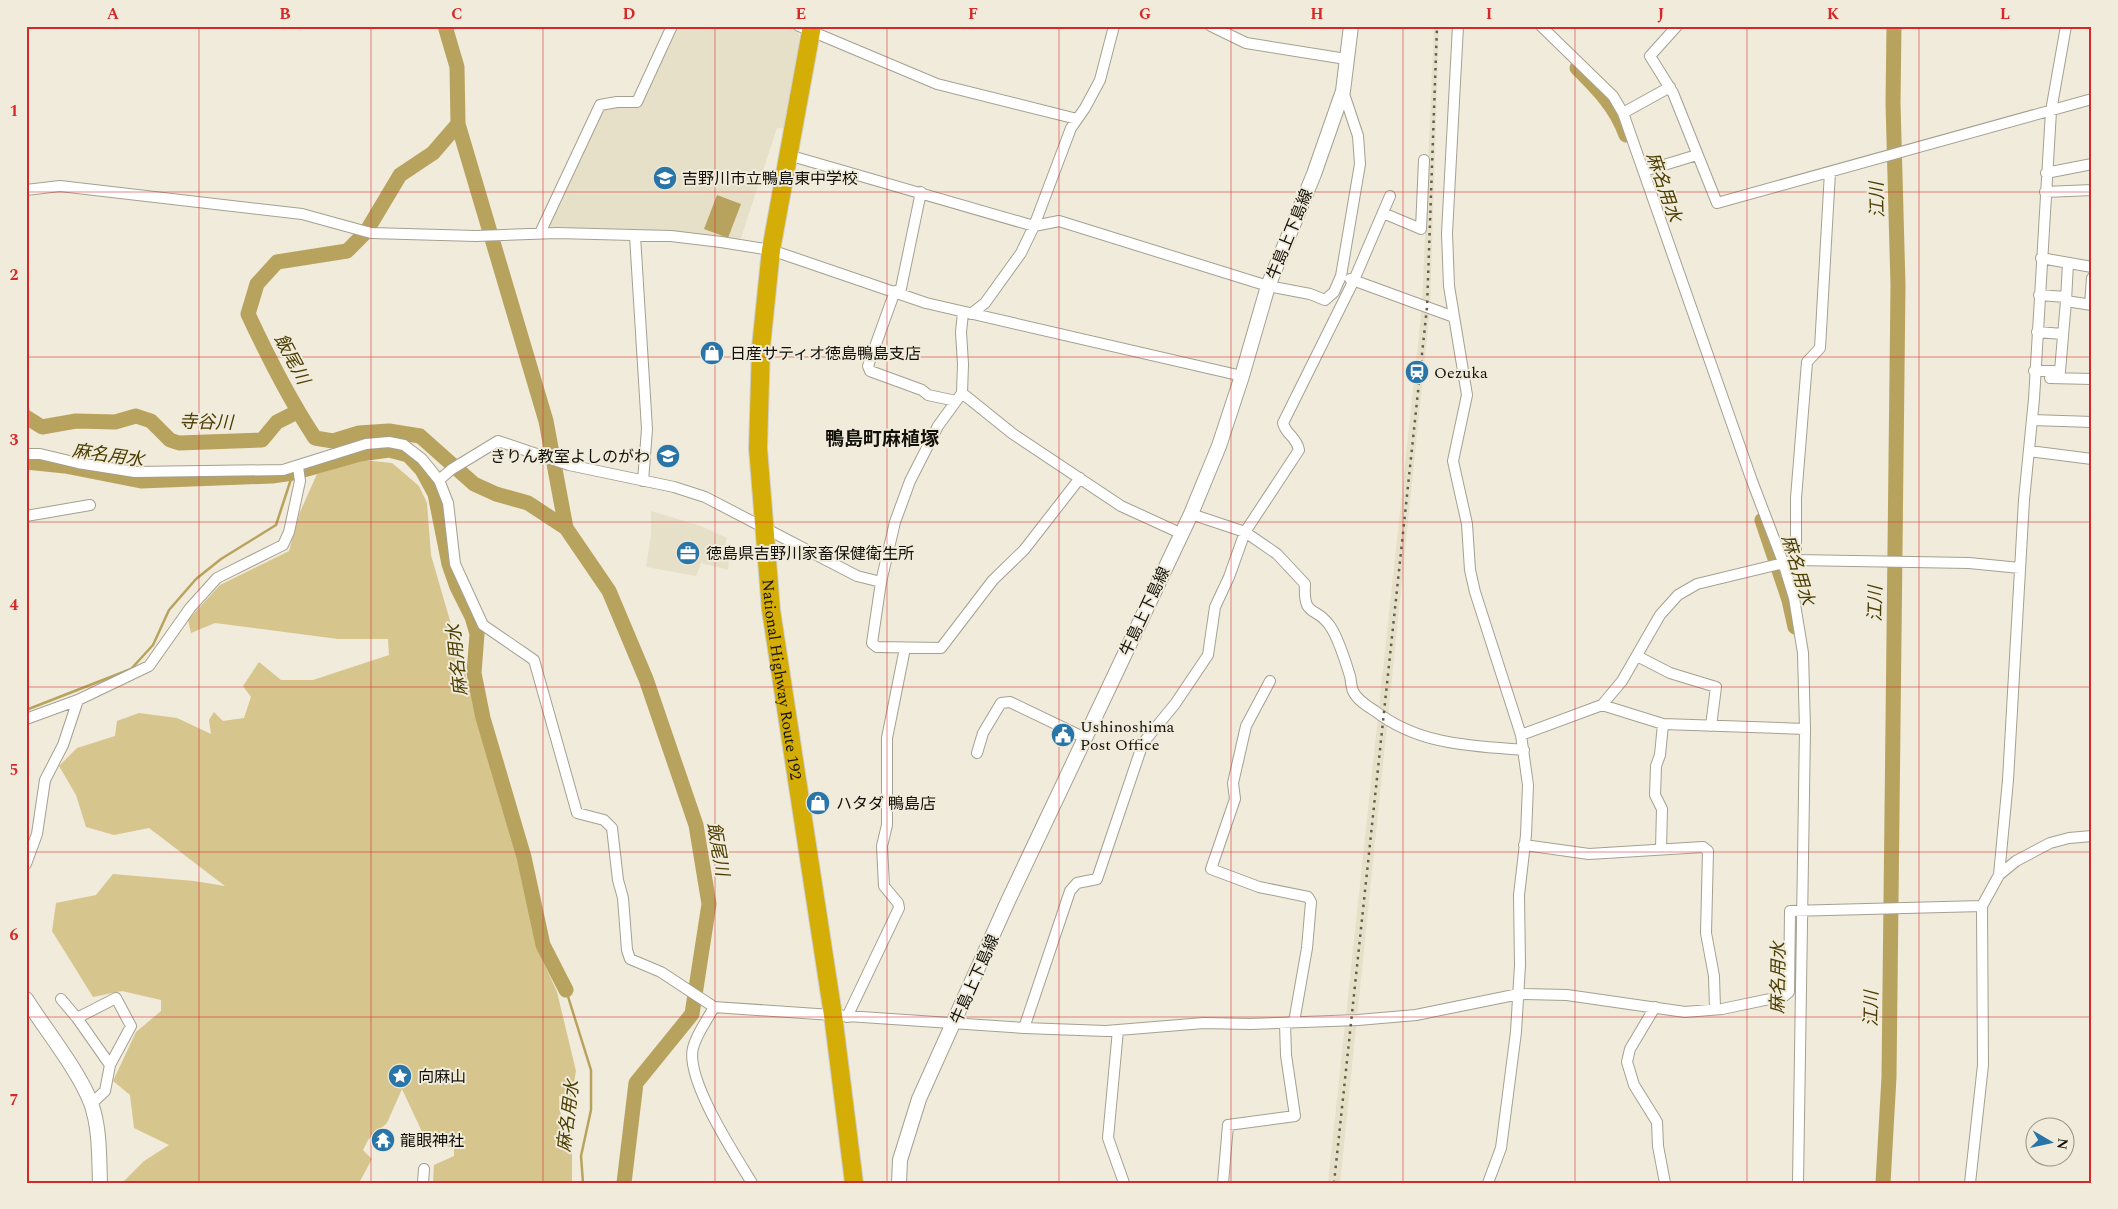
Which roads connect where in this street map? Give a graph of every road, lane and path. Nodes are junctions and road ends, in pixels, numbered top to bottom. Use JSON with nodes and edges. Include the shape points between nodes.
{"nodes":[{"id":1,"x":672,"y":26,"type":"edge"},
{"id":2,"x":1114,"y":26,"type":"edge"},
{"id":3,"x":1211,"y":26,"type":"edge"},
{"id":4,"x":1351,"y":26,"type":"edge"},
{"id":5,"x":1458,"y":26,"type":"edge"},
{"id":6,"x":1541,"y":26,"type":"edge"},
{"id":7,"x":1677,"y":26,"type":"edge"},
{"id":8,"x":2066,"y":26,"type":"edge"},
{"id":9,"x":807,"y":28,"type":"edge"},
{"id":10,"x":1346,"y":59,"type":"junction"},
{"id":11,"x":1670,"y":87,"type":"junction"},
{"id":12,"x":1344,"y":91,"type":"junction"},
{"id":13,"x":2092,"y":100,"type":"edge"},
{"id":14,"x":2051,"y":111,"type":"junction"},
{"id":15,"x":1624,"y":113,"type":"junction"},
{"id":16,"x":1078,"y":118,"type":"junction"},
{"id":17,"x":788,"y":154,"type":"junction"},
{"id":18,"x":1697,"y":155,"type":"junction"},
{"id":19,"x":1424,"y":160,"type":"dead end"},
{"id":20,"x":2092,"y":164,"type":"edge"},
{"id":21,"x":1644,"y":171,"type":"junction"},
{"id":22,"x":1830,"y":172,"type":"junction"},
{"id":23,"x":2046,"y":173,"type":"junction"},
{"id":24,"x":26,"y":190,"type":"edge"},
{"id":25,"x":2092,"y":190,"type":"edge"},
{"id":26,"x":921,"y":192,"type":"junction"},
{"id":27,"x":2045,"y":192,"type":"junction"},
{"id":28,"x":1390,"y":196,"type":"dead end"},
{"id":29,"x":1383,"y":213,"type":"junction"},
{"id":30,"x":1034,"y":226,"type":"junction"},
{"id":31,"x":540,"y":233,"type":"junction"},
{"id":32,"x":635,"y":236,"type":"junction"},
{"id":33,"x":771,"y":250,"type":"junction"},
{"id":34,"x":2041,"y":258,"type":"junction"},
{"id":35,"x":2068,"y":263,"type":"junction"},
{"id":36,"x":2092,"y":267,"type":"edge"},
{"id":37,"x":1341,"y":276,"type":"junction"},
{"id":38,"x":2092,"y":278,"type":"edge"},
{"id":39,"x":1354,"y":280,"type":"junction"},
{"id":40,"x":1268,"y":286,"type":"junction"},
{"id":41,"x":897,"y":292,"type":"junction"},
{"id":42,"x":2039,"y":295,"type":"junction"},
{"id":43,"x":2066,"y":299,"type":"junction"},
{"id":44,"x":2091,"y":305,"type":"edge"},
{"id":45,"x":967,"y":313,"type":"junction"},
{"id":46,"x":1454,"y":316,"type":"junction"},
{"id":47,"x":2037,"y":332,"type":"junction"},
{"id":48,"x":2063,"y":334,"type":"junction"},
{"id":49,"x":2034,"y":374,"type":"junction"},
{"id":50,"x":1242,"y":376,"type":"junction"},
{"id":51,"x":2092,"y":379,"type":"edge"},
{"id":52,"x":959,"y":397,"type":"junction"},
{"id":53,"x":2032,"y":420,"type":"junction"},
{"id":54,"x":2092,"y":422,"type":"edge"},
{"id":55,"x":2029,"y":451,"type":"junction"},
{"id":56,"x":26,"y":454,"type":"edge"},
{"id":57,"x":2092,"y":459,"type":"edge"},
{"id":58,"x":299,"y":470,"type":"junction"},
{"id":59,"x":1080,"y":478,"type":"junction"},
{"id":60,"x":439,"y":480,"type":"junction"},
{"id":61,"x":643,"y":481,"type":"junction"},
{"id":62,"x":90,"y":505,"type":"dead end"},
{"id":63,"x":1191,"y":514,"type":"junction"},
{"id":64,"x":26,"y":516,"type":"edge"},
{"id":65,"x":763,"y":527,"type":"junction"},
{"id":66,"x":1245,"y":532,"type":"junction"},
{"id":67,"x":1180,"y":534,"type":"junction"},
{"id":68,"x":1796,"y":560,"type":"junction"},
{"id":69,"x":1779,"y":563,"type":"junction"},
{"id":70,"x":2020,"y":568,"type":"junction"},
{"id":71,"x":881,"y":582,"type":"junction"},
{"id":72,"x":905,"y":648,"type":"junction"},
{"id":73,"x":1637,"y":656,"type":"junction"},
{"id":74,"x":1270,"y":681,"type":"dead end"},
{"id":75,"x":78,"y":700,"type":"junction"},
{"id":76,"x":1602,"y":705,"type":"junction"},
{"id":77,"x":26,"y":719,"type":"edge"},
{"id":78,"x":1663,"y":724,"type":"junction"},
{"id":79,"x":1711,"y":726,"type":"junction"},
{"id":80,"x":1801,"y":729,"type":"junction"},
{"id":81,"x":1521,"y":735,"type":"junction"},
{"id":82,"x":1085,"y":738,"type":"junction"},
{"id":83,"x":1524,"y":750,"type":"junction"},
{"id":84,"x":977,"y":753,"type":"dead end"},
{"id":85,"x":2092,"y":836,"type":"edge"},
{"id":86,"x":1524,"y":845,"type":"junction"},
{"id":87,"x":1661,"y":849,"type":"junction"},
{"id":88,"x":26,"y":864,"type":"edge"},
{"id":89,"x":2000,"y":875,"type":"junction"},
{"id":90,"x":1982,"y":906,"type":"junction"},
{"id":91,"x":1798,"y":911,"type":"junction"},
{"id":92,"x":1519,"y":994,"type":"junction"},
{"id":93,"x":26,"y":999,"type":"edge"},
{"id":94,"x":61,"y":999,"type":"dead end"},
{"id":95,"x":712,"y":1004,"type":"junction"},
{"id":96,"x":1655,"y":1007,"type":"junction"},
{"id":97,"x":1715,"y":1009,"type":"junction"},
{"id":98,"x":840,"y":1016,"type":"junction"},
{"id":99,"x":77,"y":1018,"type":"junction"},
{"id":100,"x":1289,"y":1022,"type":"junction"},
{"id":101,"x":953,"y":1024,"type":"junction"},
{"id":102,"x":1024,"y":1028,"type":"junction"},
{"id":103,"x":1118,"y":1030,"type":"junction"},
{"id":104,"x":110,"y":1065,"type":"junction"},
{"id":105,"x":91,"y":1104,"type":"junction"},
{"id":106,"x":424,"y":1170,"type":"dead end"},
{"id":107,"x":100,"y":1183,"type":"edge"},
{"id":108,"x":423,"y":1183,"type":"edge"},
{"id":109,"x":752,"y":1183,"type":"edge"},
{"id":110,"x":854,"y":1183,"type":"edge"},
{"id":111,"x":899,"y":1183,"type":"edge"},
{"id":112,"x":1124,"y":1183,"type":"edge"},
{"id":113,"x":1224,"y":1183,"type":"edge"},
{"id":114,"x":1488,"y":1183,"type":"edge"},
{"id":115,"x":1665,"y":1183,"type":"edge"},
{"id":116,"x":1798,"y":1183,"type":"edge"},
{"id":117,"x":1970,"y":1183,"type":"edge"}],
"edges":[{"from":1,"to":31,"type":"street","via":[[637,102],[600,105]]},
{"from":2,"to":16,"type":"street","via":[[1100,80]]},
{"from":3,"to":10,"type":"street","via":[[1246,43]]},
{"from":4,"to":10,"type":"main road","name":"牛島上下島線"},
{"from":5,"to":46,"type":"street","via":[[1447,233]]},
{"from":6,"to":15,"type":"street","via":[[1613,96]]},
{"from":7,"to":11,"type":"street","via":[[1650,56]]},
{"from":8,"to":14,"type":"street"},
{"from":9,"to":16,"type":"street","via":[[937,84]]},
{"from":9,"to":17,"type":"highway","name":"National Highway Route 192"},
{"from":10,"to":12,"type":"main road","name":"牛島上下島線"},
{"from":11,"to":15,"type":"street"},
{"from":11,"to":18,"type":"street"},
{"from":12,"to":37,"type":"street","via":[[1358,136],[1360,164]]},
{"from":12,"to":40,"type":"main road","name":"牛島上下島線"},
{"from":13,"to":14,"type":"street"},
{"from":14,"to":22,"type":"street"},
{"from":14,"to":23,"type":"street"},
{"from":15,"to":21,"type":"street"},
{"from":16,"to":30,"type":"street","via":[[1071,128]]},
{"from":17,"to":26,"type":"street"},
{"from":17,"to":33,"type":"highway","name":"National Highway Route 192"},
{"from":18,"to":21,"type":"street"},
{"from":18,"to":22,"type":"street","via":[[1717,203]]},
{"from":19,"to":29,"type":"street","via":[[1421,229]]},
{"from":20,"to":23,"type":"street"},
{"from":21,"to":69,"type":"street"},
{"from":22,"to":68,"type":"street","via":[[1820,348],[1807,362],[1806,371],[1796,498]]},
{"from":23,"to":27,"type":"street"},
{"from":24,"to":31,"type":"street","via":[[60,186],[247,207],[302,214],[371,233],[476,236]]},
{"from":25,"to":27,"type":"street"},
{"from":26,"to":30,"type":"street"},
{"from":26,"to":41,"type":"street"},
{"from":27,"to":34,"type":"street"},
{"from":28,"to":29,"type":"street"},
{"from":29,"to":39,"type":"street"},
{"from":30,"to":40,"type":"street","via":[[1059,221]]},
{"from":30,"to":45,"type":"street","via":[[1021,253],[990,296]]},
{"from":31,"to":32,"type":"street"},
{"from":32,"to":33,"type":"street","via":[[688,238]]},
{"from":32,"to":61,"type":"street","via":[[647,429]]},
{"from":33,"to":41,"type":"street"},
{"from":33,"to":65,"type":"highway","name":"National Highway Route 192","via":[[762,347],[758,448]]},
{"from":34,"to":35,"type":"street"},
{"from":34,"to":42,"type":"street"},
{"from":35,"to":36,"type":"street"},
{"from":35,"to":43,"type":"street"},
{"from":37,"to":39,"type":"street"},
{"from":37,"to":40,"type":"street","via":[[1334,292],[1325,300]]},
{"from":38,"to":44,"type":"street"},
{"from":39,"to":46,"type":"street"},
{"from":39,"to":66,"type":"street","via":[[1283,423],[1285,430],[1297,441],[1299,450]]},
{"from":40,"to":50,"type":"main road","name":"牛島上下島線"},
{"from":41,"to":45,"type":"street"},
{"from":41,"to":52,"type":"street","via":[[868,366],[870,371],[928,395]]},
{"from":42,"to":43,"type":"street"},
{"from":42,"to":47,"type":"street"},
{"from":43,"to":44,"type":"street"},
{"from":43,"to":48,"type":"street"},
{"from":45,"to":50,"type":"street"},
{"from":45,"to":52,"type":"street","via":[[961,332],[964,364]]},
{"from":46,"to":81,"type":"street","via":[[1467,395],[1456,440],[1454,471],[1467,524],[1474,592]]},
{"from":47,"to":48,"type":"street"},
{"from":47,"to":49,"type":"street"},
{"from":48,"to":49,"type":"street","via":[[2060,371]]},
{"from":49,"to":51,"type":"street"},
{"from":49,"to":53,"type":"street"},
{"from":50,"to":63,"type":"main road","name":"牛島上下島線","via":[[1219,446]]},
{"from":52,"to":59,"type":"street"},
{"from":52,"to":71,"type":"street","via":[[938,426],[910,481],[895,522]]},
{"from":53,"to":54,"type":"street"},
{"from":53,"to":55,"type":"street"},
{"from":55,"to":57,"type":"street"},
{"from":55,"to":70,"type":"street"},
{"from":56,"to":58,"type":"street","via":[[135,472]]},
{"from":58,"to":60,"type":"street","via":[[366,444],[389,442],[404,445],[422,459]]},
{"from":58,"to":75,"type":"street","via":[[289,532],[283,545],[217,578],[190,608],[149,666]]},
{"from":59,"to":67,"type":"street","via":[[1121,506]]},
{"from":59,"to":72,"type":"street","via":[[1024,550],[993,580],[941,648]]},
{"from":60,"to":61,"type":"street","via":[[498,441],[569,465]]},
{"from":60,"to":95,"type":"street","via":[[448,503],[455,564],[482,625],[534,660],[577,813],[604,820],[612,828],[630,959],[665,974]]},
{"from":61,"to":65,"type":"street","via":[[705,497]]},
{"from":62,"to":64,"type":"street"},
{"from":63,"to":66,"type":"street"},
{"from":63,"to":67,"type":"main road","name":"牛島上下島線"},
{"from":65,"to":71,"type":"street","via":[[857,576]]},
{"from":65,"to":98,"type":"highway","name":"National Highway Route 192","via":[[771,610]]},
{"from":66,"to":83,"type":"street","via":[[1277,554],[1305,584],[1307,608],[1330,625],[1353,691],[1361,701],[1398,728],[1431,739]]},
{"from":66,"to":102,"type":"street","via":[[1215,607],[1208,655],[1175,704],[1143,742],[1096,879],[1077,883],[1070,891]]},
{"from":67,"to":82,"type":"main road","name":"牛島上下島線"},
{"from":68,"to":69,"type":"street"},
{"from":68,"to":70,"type":"street","via":[[1969,563]]},
{"from":69,"to":73,"type":"street","via":[[1697,584],[1678,595],[1660,615]]},
{"from":69,"to":80,"type":"street","via":[[1794,598],[1802,639]]},
{"from":70,"to":89,"type":"street"},
{"from":71,"to":72,"type":"street","via":[[872,643],[877,647]]},
{"from":72,"to":98,"type":"street","via":[[887,738],[886,825],[882,846],[884,886],[899,908]]},
{"from":73,"to":76,"type":"street"},
{"from":73,"to":79,"type":"street","via":[[1670,673],[1716,688]]},
{"from":74,"to":100,"type":"street","via":[[1246,726],[1233,783],[1235,799],[1211,869],[1258,887],[1308,897],[1311,902],[1307,948]]},
{"from":75,"to":77,"type":"street"},
{"from":75,"to":88,"type":"street","via":[[63,745],[45,780],[37,834]]},
{"from":76,"to":78,"type":"street"},
{"from":76,"to":81,"type":"street"},
{"from":78,"to":79,"type":"street"},
{"from":78,"to":87,"type":"street","via":[[1655,795],[1662,809]]},
{"from":79,"to":80,"type":"street"},
{"from":80,"to":91,"type":"street"},
{"from":81,"to":83,"type":"street"},
{"from":82,"to":84,"type":"street","via":[[1010,702],[1001,703],[983,733]]},
{"from":82,"to":101,"type":"main road","name":"牛島上下島線"},
{"from":83,"to":86,"type":"street","via":[[1528,785]]},
{"from":85,"to":89,"type":"street","via":[[2050,843],[2016,861]]},
{"from":86,"to":87,"type":"street","via":[[1589,854]]},
{"from":86,"to":92,"type":"street","via":[[1519,895]]},
{"from":87,"to":97,"type":"street","via":[[1704,847],[1708,851],[1706,933],[1714,976]]},
{"from":89,"to":90,"type":"street"},
{"from":90,"to":91,"type":"street"},
{"from":90,"to":117,"type":"street","via":[[1983,1065]]},
{"from":91,"to":97,"type":"street","via":[[1790,911],[1789,992],[1784,996]]},
{"from":91,"to":116,"type":"street"},
{"from":92,"to":96,"type":"street","via":[[1567,995]]},
{"from":92,"to":100,"type":"street","via":[[1416,1015]]},
{"from":92,"to":114,"type":"street","via":[[1501,1148]]},
{"from":93,"to":105,"type":"main road"},
{"from":94,"to":99,"type":"street"},
{"from":95,"to":98,"type":"street"},
{"from":95,"to":109,"type":"street","via":[[693,1048],[693,1071],[723,1136]]},
{"from":96,"to":97,"type":"street","via":[[1685,1012]]},
{"from":96,"to":115,"type":"street","via":[[1630,1049],[1627,1062],[1634,1085],[1657,1122]]},
{"from":98,"to":101,"type":"street"},
{"from":98,"to":110,"type":"highway","name":"National Highway Route 192"},
{"from":99,"to":104,"type":"street"},
{"from":99,"to":104,"type":"street","via":[[116,998],[131,1026]]},
{"from":100,"to":103,"type":"street","via":[[1204,1022]]},
{"from":100,"to":113,"type":"street","via":[[1286,1055],[1295,1116],[1228,1125]]},
{"from":101,"to":102,"type":"street"},
{"from":101,"to":111,"type":"main road","name":"牛島上下島線","via":[[919,1100],[900,1160]]},
{"from":102,"to":103,"type":"street"},
{"from":103,"to":112,"type":"street","via":[[1108,1138]]},
{"from":104,"to":105,"type":"street","via":[[105,1091]]},
{"from":105,"to":107,"type":"main road"},
{"from":106,"to":108,"type":"street"}]}
